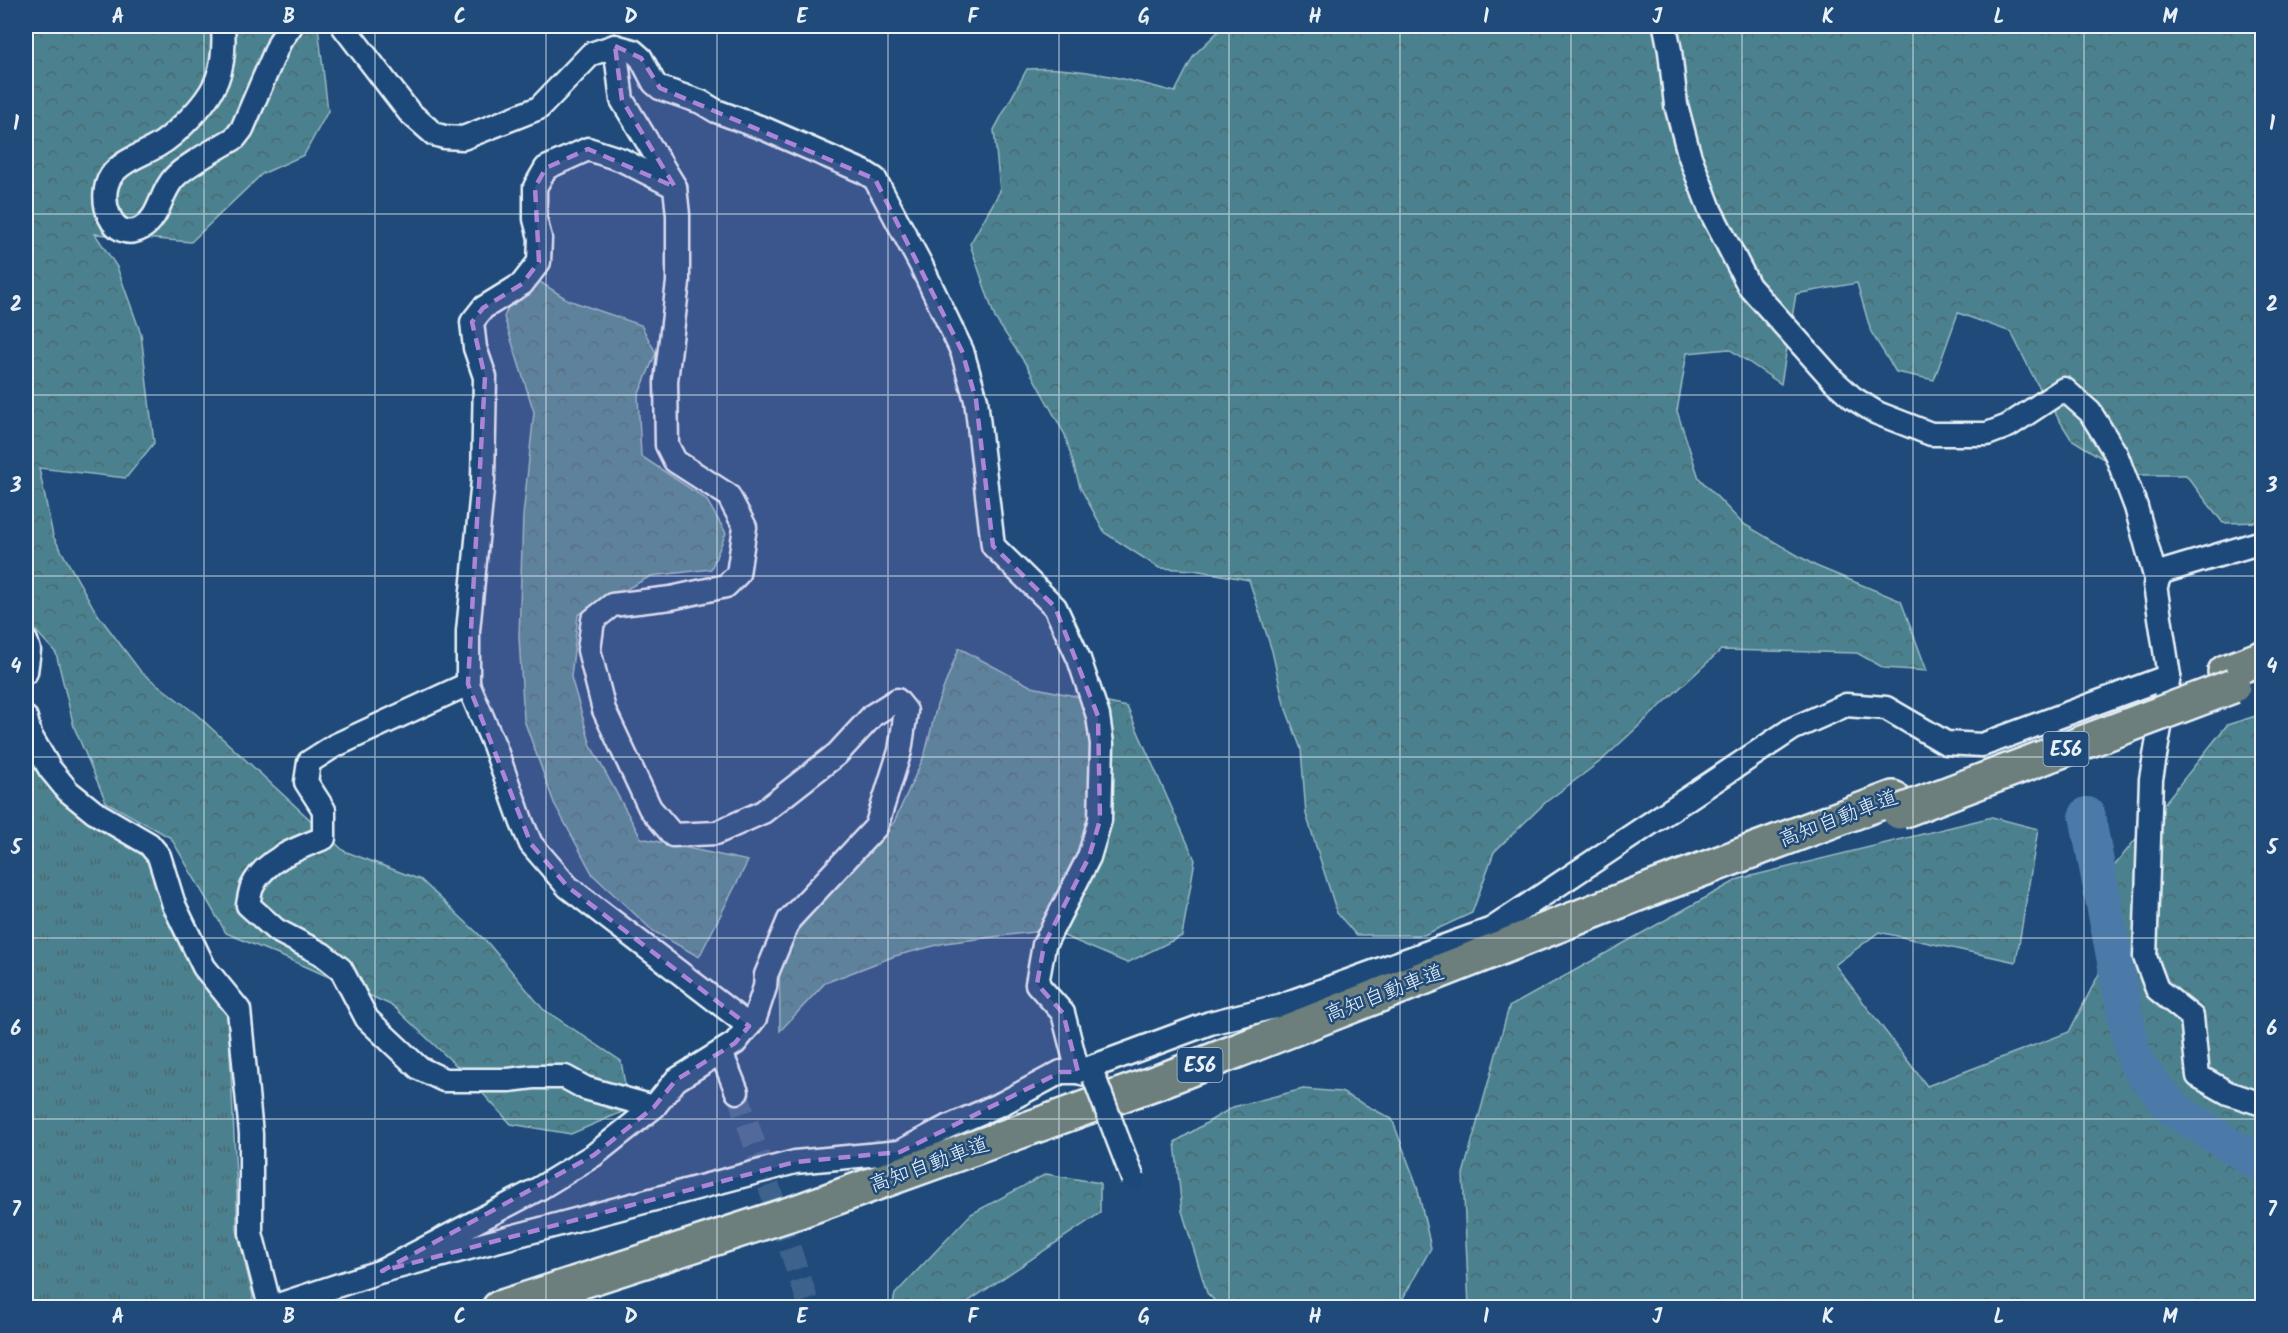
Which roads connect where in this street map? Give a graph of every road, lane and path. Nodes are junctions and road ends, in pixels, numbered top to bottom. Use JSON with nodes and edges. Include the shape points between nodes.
{"nodes":[{"id":1,"x":222,"y":26,"type":"edge"},
{"id":2,"x":291,"y":26,"type":"edge"},
{"id":3,"x":343,"y":26,"type":"edge"},
{"id":4,"x":1665,"y":26,"type":"edge"},
{"id":5,"x":615,"y":46,"type":"junction"},
{"id":6,"x":675,"y":188,"type":"junction"},
{"id":7,"x":2262,"y":542,"type":"edge"},
{"id":8,"x":2157,"y":583,"type":"junction"},
{"id":9,"x":26,"y":641,"type":"edge"},
{"id":10,"x":2262,"y":658,"type":"edge"},
{"id":11,"x":26,"y":672,"type":"edge"},
{"id":12,"x":2169,"y":676,"type":"junction"},
{"id":13,"x":2240,"y":678,"type":"edge"},
{"id":14,"x":468,"y":684,"type":"junction"},
{"id":15,"x":26,"y":718,"type":"edge"},
{"id":16,"x":1896,"y":805,"type":"junction"},
{"id":17,"x":749,"y":1026,"type":"junction"},
{"id":18,"x":721,"y":1052,"type":"junction"},
{"id":19,"x":1086,"y":1075,"type":"junction"},
{"id":20,"x":737,"y":1092,"type":"tunnel mouth"},
{"id":21,"x":2262,"y":1104,"type":"edge"},
{"id":22,"x":654,"y":1107,"type":"junction"},
{"id":23,"x":1133,"y":1179,"type":"dead end"},
{"id":24,"x":382,"y":1271,"type":"junction"},
{"id":25,"x":270,"y":1307,"type":"edge"},
{"id":26,"x":499,"y":1308,"type":"edge"},
{"id":27,"x":563,"y":1308,"type":"edge"}],
"edges":[{"from":1,"to":2,"type":"street","via":[[223,58],[206,101],[169,138],[124,164],[107,182],[104,205],[111,220],[122,230],[145,226],[174,178],[235,138],[280,41]]},
{"from":3,"to":5,"type":"street","via":[[409,112],[434,134],[444,137],[463,138],[538,108],[591,54]]},
{"from":4,"to":8,"type":"street","via":[[1676,105],[1689,154],[1711,212],[1749,286],[1853,398],[1877,413],[1931,434],[1987,434],[2008,426],[2064,389],[2090,412],[2116,454],[2136,507]]},
{"from":5,"to":6,"type":"street","via":[[622,100]]},
{"from":5,"to":19,"type":"street","via":[[633,51],[641,58],[660,88],[875,178],[962,351],[976,400],[993,546],[1055,608],[1079,659],[1098,716],[1102,744],[1100,820],[1089,857],[1044,945],[1037,984],[1063,1013]]},
{"from":6,"to":14,"type":"street","via":[[622,160],[588,149],[546,168],[535,188],[539,262],[522,284],[483,308],[472,322],[475,348],[485,377],[483,480],[468,631]]},
{"from":6,"to":17,"type":"street","via":[[678,282],[666,381],[667,445],[675,461],[728,495],[745,527],[738,574],[726,586],[612,606],[593,620],[589,650],[604,710],[650,808],[673,834],[716,833],[763,812],[837,754],[873,715],[897,700],[906,711],[900,751],[876,827],[789,920]]},
{"from":7,"to":8,"type":"street","via":[[2162,572]]},
{"from":8,"to":12,"type":"street"},
{"from":9,"to":11,"type":"street"},
{"from":10,"to":13,"type":"highway","name":"高知自動車道","number":"E56"},
{"from":12,"to":19,"type":"street","via":[[1982,745],[1946,743],[1886,708],[1846,705],[1792,729],[1492,929],[1278,1006],[1210,1023]]},
{"from":12,"to":21,"type":"street","via":[[2151,779],[2145,957],[2157,989],[2192,1017],[2198,1076],[2228,1093]]},
{"from":13,"to":16,"type":"highway","name":"高知自動車道","number":"E56"},
{"from":14,"to":17,"type":"street","via":[[531,844],[568,887]]},
{"from":14,"to":22,"type":"street","via":[[309,762],[306,782],[324,810],[324,838],[286,853],[267,868],[252,887],[248,905],[276,930],[322,954],[341,969],[367,1019],[419,1068],[444,1080],[565,1077],[585,1088]]},
{"from":15,"to":25,"type":"street","via":[[30,735],[68,791],[94,812],[149,844],[159,856],[174,905],[204,967],[239,1010],[251,1134],[251,1233]]},
{"from":16,"to":26,"type":"highway","name":"高知自動車道","number":"E56","via":[[1660,885],[1160,1081],[799,1212]]},
{"from":16,"to":27,"type":"highway","name":"高知自動車道","number":"E56","via":[[1047,1141],[820,1224]]},
{"from":17,"to":18,"type":"street"},
{"from":18,"to":20,"type":"street"},
{"from":18,"to":22,"type":"street","via":[[676,1080]]},
{"from":19,"to":23,"type":"street","bridge":true},
{"from":19,"to":24,"type":"street","via":[[1061,1072],[900,1152],[795,1162]]},
{"from":22,"to":24,"type":"street","via":[[594,1155],[540,1188]]},
{"from":24,"to":25,"type":"street"}]}
